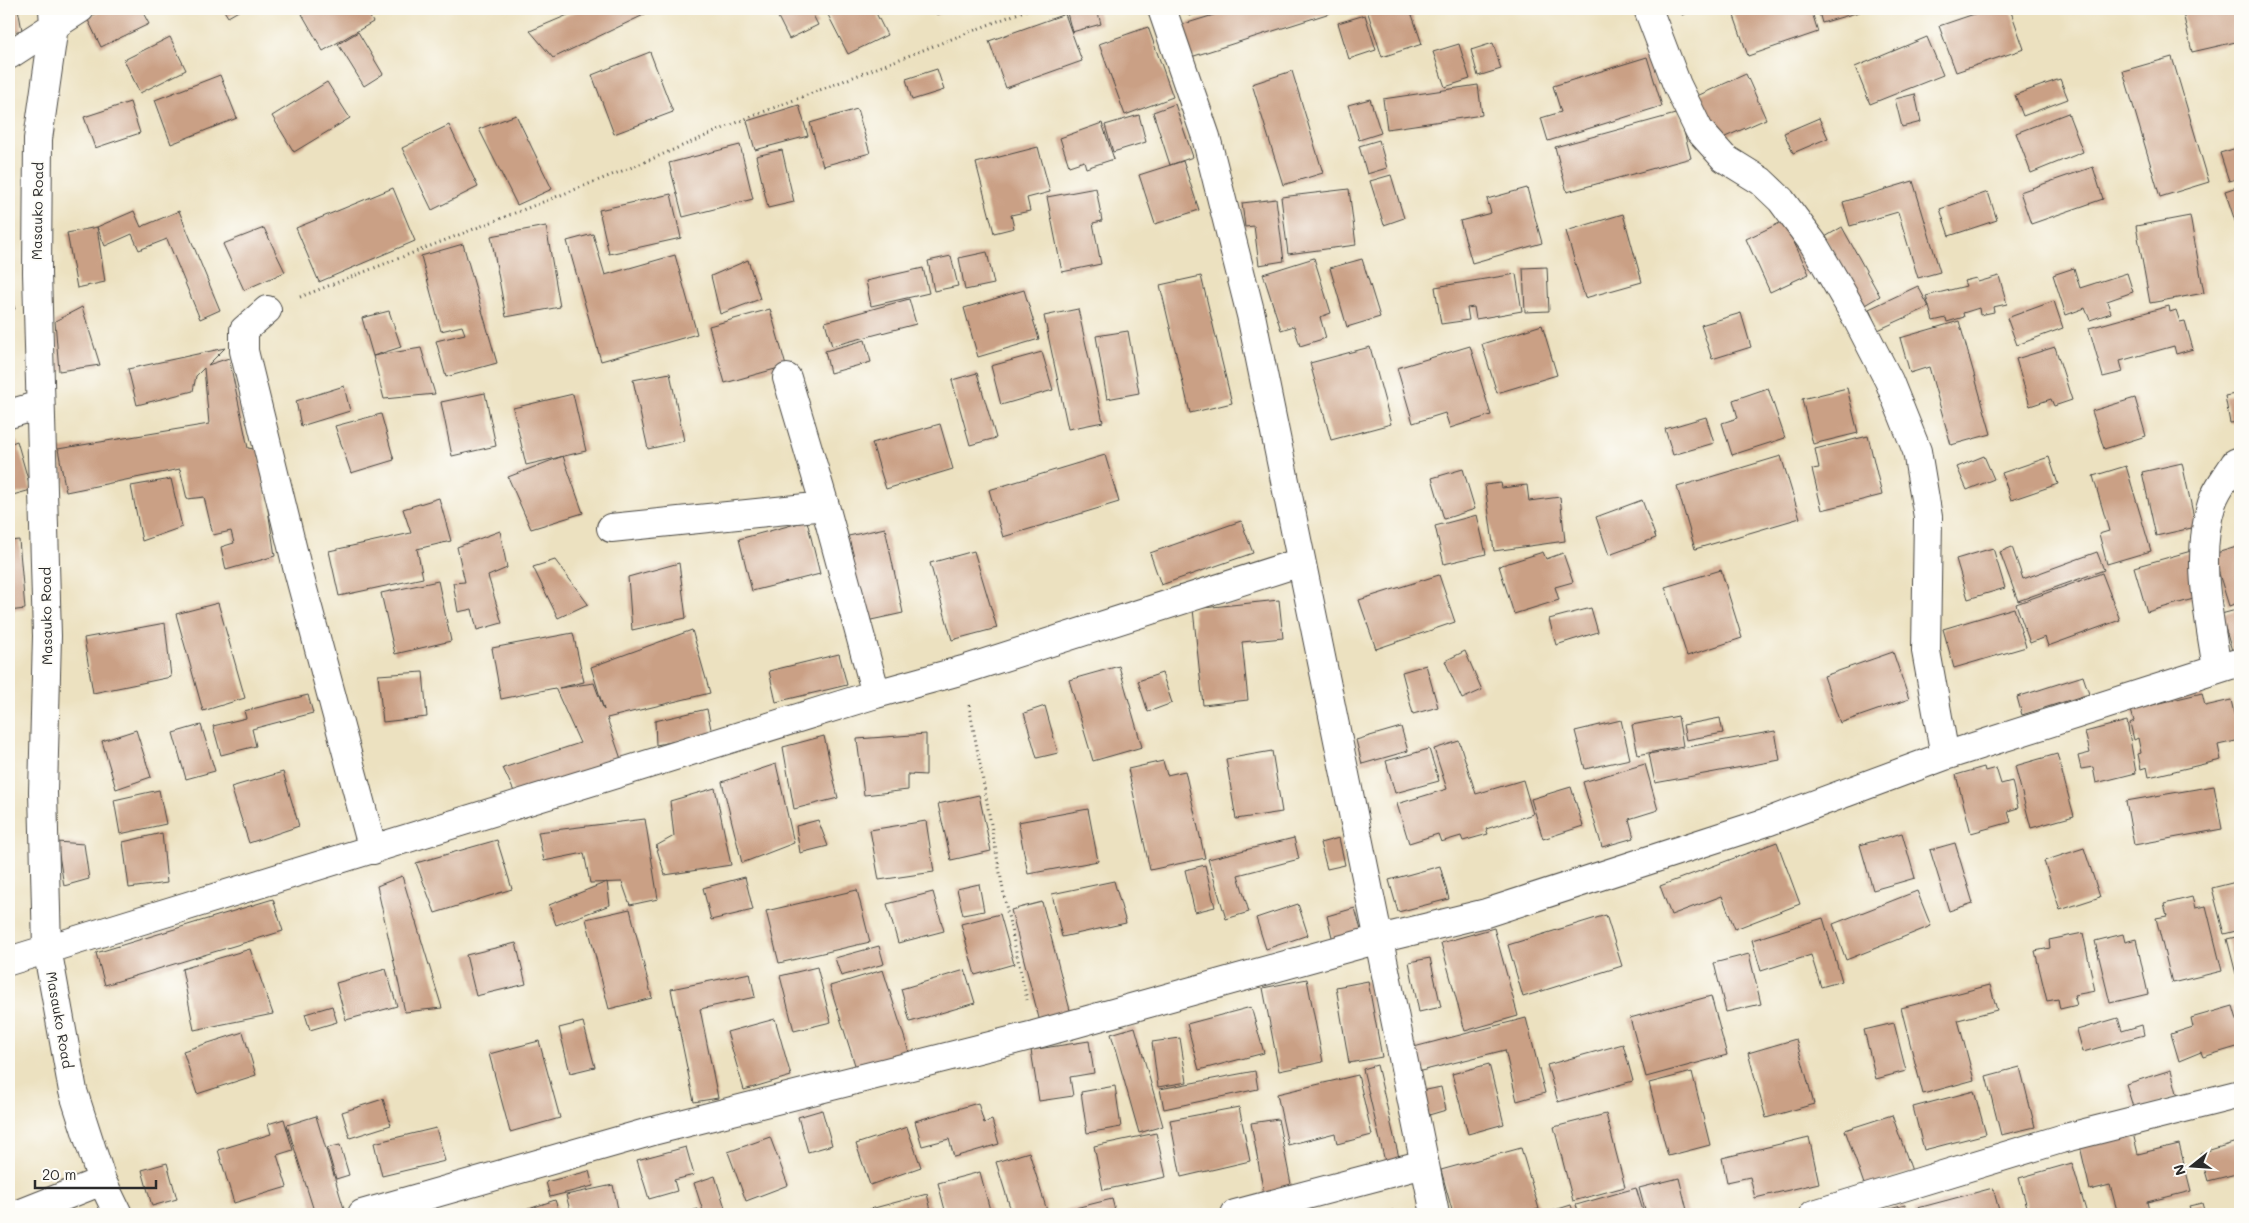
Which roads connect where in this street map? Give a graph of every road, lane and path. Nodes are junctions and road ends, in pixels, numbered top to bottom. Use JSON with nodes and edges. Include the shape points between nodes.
{"nodes":[{"id":1,"x":80,"y":9,"type":"edge"},
{"id":2,"x":1030,"y":9,"type":"edge"},
{"id":3,"x":1162,"y":9,"type":"edge"},
{"id":4,"x":1648,"y":9,"type":"edge"},
{"id":5,"x":54,"y":18,"type":"edge"},
{"id":6,"x":9,"y":54,"type":"edge"},
{"id":7,"x":267,"y":310,"type":"joint"},
{"id":8,"x":787,"y":378,"type":"dead end"},
{"id":9,"x":40,"y":405,"type":"junction"},
{"id":10,"x":9,"y":414,"type":"edge"},
{"id":11,"x":2240,"y":462,"type":"edge"},
{"id":12,"x":825,"y":506,"type":"junction"},
{"id":13,"x":611,"y":528,"type":"dead end"},
{"id":14,"x":1301,"y":562,"type":"junction"},
{"id":15,"x":2228,"y":665,"type":"edge"},
{"id":16,"x":963,"y":670,"type":"junction"},
{"id":17,"x":876,"y":694,"type":"junction"},
{"id":18,"x":1945,"y":756,"type":"junction"},
{"id":19,"x":373,"y":850,"type":"junction"},
{"id":20,"x":1379,"y":939,"type":"junction"},
{"id":21,"x":47,"y":948,"type":"junction"},
{"id":22,"x":9,"y":961,"type":"edge"},
{"id":23,"x":1034,"y":1035,"type":"junction"},
{"id":24,"x":2240,"y":1094,"type":"edge"},
{"id":25,"x":1424,"y":1164,"type":"junction"},
{"id":26,"x":102,"y":1181,"type":"junction"},
{"id":27,"x":19,"y":1214,"type":"edge"},
{"id":28,"x":118,"y":1214,"type":"edge"},
{"id":29,"x":362,"y":1214,"type":"edge"},
{"id":30,"x":1235,"y":1214,"type":"edge"},
{"id":31,"x":1435,"y":1214,"type":"edge"},
{"id":32,"x":1814,"y":1214,"type":"edge"}],
"edges":[{"from":1,"to":5,"type":"street"},
{"from":2,"to":7,"type":"path"},
{"from":3,"to":14,"type":"street","via":[[1206,137],[1251,315]]},
{"from":4,"to":18,"type":"street","via":[[1677,85],[1699,130],[1724,158],[1761,181],[1781,200],[1812,243],[1889,381],[1917,451],[1928,517],[1926,651]]},
{"from":5,"to":6,"type":"street"},
{"from":5,"to":9,"type":"street","name":"Masauko Road","via":[[38,138]]},
{"from":7,"to":19,"type":"street","via":[[244,330],[244,351],[297,567]]},
{"from":8,"to":12,"type":"street"},
{"from":9,"to":10,"type":"street"},
{"from":9,"to":21,"type":"street","name":"Masauko Road","via":[[47,636],[43,792]]},
{"from":11,"to":15,"type":"street","via":[[2235,463],[2212,500],[2203,537],[2207,604]]},
{"from":12,"to":13,"type":"street"},
{"from":12,"to":17,"type":"street"},
{"from":14,"to":16,"type":"street"},
{"from":14,"to":20,"type":"street"},
{"from":15,"to":18,"type":"street"},
{"from":16,"to":17,"type":"street"},
{"from":16,"to":23,"type":"path","via":[[1007,910]]},
{"from":17,"to":19,"type":"street"},
{"from":18,"to":20,"type":"street","via":[[1770,821],[1581,884],[1486,913]]},
{"from":19,"to":21,"type":"street"},
{"from":20,"to":23,"type":"street"},
{"from":20,"to":25,"type":"street"},
{"from":21,"to":22,"type":"street"},
{"from":21,"to":26,"type":"street","name":"Masauko Road","via":[[73,1091]]},
{"from":23,"to":29,"type":"street","via":[[653,1131]]},
{"from":24,"to":32,"type":"street","via":[[2061,1139]]},
{"from":25,"to":30,"type":"street"},
{"from":25,"to":31,"type":"street"},
{"from":26,"to":27,"type":"street"},
{"from":26,"to":28,"type":"street","name":"Masauko Road"}]}
